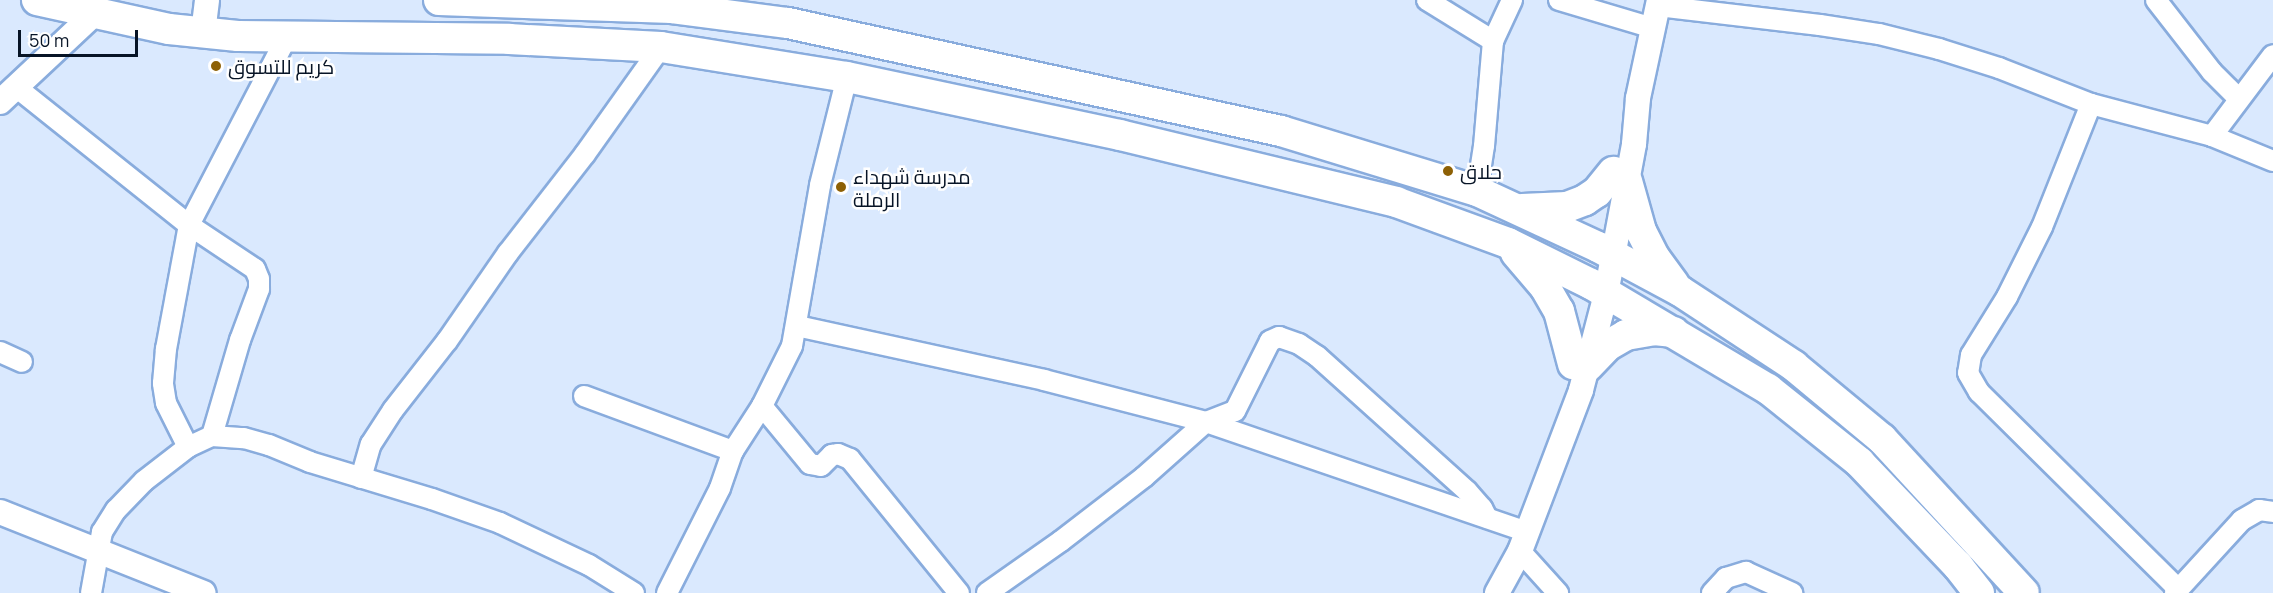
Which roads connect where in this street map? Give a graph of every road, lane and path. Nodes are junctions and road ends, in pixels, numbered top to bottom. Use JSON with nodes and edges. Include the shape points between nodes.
{"nodes":[{"id":1,"x":37,"y":0,"type":"edge"},
{"id":2,"x":207,"y":0,"type":"edge"},
{"id":3,"x":439,"y":0,"type":"edge"},
{"id":4,"x":1427,"y":0,"type":"edge"},
{"id":5,"x":1512,"y":0,"type":"edge"},
{"id":6,"x":1559,"y":0,"type":"edge"},
{"id":7,"x":2156,"y":0,"type":"edge"},
{"id":8,"x":1656,"y":11,"type":"edge"},
{"id":9,"x":94,"y":14,"type":"junction"},
{"id":10,"x":203,"y":33,"type":"junction"},
{"id":11,"x":287,"y":37,"type":"junction"},
{"id":12,"x":1493,"y":41,"type":"junction"},
{"id":13,"x":661,"y":47,"type":"junction"},
{"id":14,"x":2273,"y":55,"type":"edge"},
{"id":15,"x":847,"y":77,"type":"junction"},
{"id":16,"x":8,"y":94,"type":"edge"},
{"id":17,"x":2238,"y":98,"type":"junction"},
{"id":18,"x":2091,"y":104,"type":"junction"},
{"id":19,"x":2212,"y":136,"type":"junction"},
{"id":20,"x":2273,"y":160,"type":"edge"},
{"id":21,"x":1620,"y":177,"type":"junction"},
{"id":22,"x":1477,"y":191,"type":"junction"},
{"id":23,"x":1519,"y":209,"type":"junction"},
{"id":24,"x":189,"y":225,"type":"junction"},
{"id":25,"x":1508,"y":243,"type":"junction"},
{"id":26,"x":1606,"y":251,"type":"junction"},
{"id":27,"x":1598,"y":289,"type":"junction"},
{"id":28,"x":1680,"y":291,"type":"junction"},
{"id":29,"x":797,"y":326,"type":"junction"},
{"id":30,"x":1674,"y":332,"type":"junction"},
{"id":31,"x":0,"y":352,"type":"edge"},
{"id":32,"x":22,"y":362,"type":"dead end"},
{"id":33,"x":1580,"y":365,"type":"junction"},
{"id":34,"x":584,"y":396,"type":"dead end"},
{"id":35,"x":762,"y":406,"type":"junction"},
{"id":36,"x":1206,"y":422,"type":"junction"},
{"id":37,"x":212,"y":436,"type":"junction"},
{"id":38,"x":189,"y":447,"type":"junction"},
{"id":39,"x":733,"y":451,"type":"junction"},
{"id":40,"x":361,"y":478,"type":"junction"},
{"id":41,"x":0,"y":512,"type":"edge"},
{"id":42,"x":2273,"y":512,"type":"edge"},
{"id":43,"x":1487,"y":518,"type":"junction"},
{"id":44,"x":1524,"y":541,"type":"junction"},
{"id":45,"x":99,"y":551,"type":"junction"},
{"id":46,"x":2177,"y":591,"type":"edge"},
{"id":47,"x":91,"y":593,"type":"edge"},
{"id":48,"x":204,"y":593,"type":"edge"},
{"id":49,"x":634,"y":593,"type":"edge"},
{"id":50,"x":667,"y":593,"type":"edge"},
{"id":51,"x":959,"y":593,"type":"edge"},
{"id":52,"x":987,"y":593,"type":"edge"},
{"id":53,"x":1497,"y":593,"type":"edge"},
{"id":54,"x":1558,"y":593,"type":"edge"},
{"id":55,"x":1712,"y":593,"type":"edge"},
{"id":56,"x":1792,"y":593,"type":"edge"},
{"id":57,"x":1979,"y":593,"type":"edge"},
{"id":58,"x":2024,"y":593,"type":"edge"}],
"edges":[{"from":1,"to":9,"type":"main road"},
{"from":2,"to":10,"type":"street"},
{"from":3,"to":22,"type":"main road","via":[[672,8],[788,23],[1281,131]]},
{"from":4,"to":12,"type":"street"},
{"from":5,"to":12,"type":"street"},
{"from":6,"to":8,"type":"street"},
{"from":7,"to":17,"type":"street","via":[[2212,72]]},
{"from":8,"to":18,"type":"street","via":[[1748,15],[1879,34],[1999,68]]},
{"from":8,"to":21,"type":"street","via":[[1638,98],[1634,144]]},
{"from":9,"to":10,"type":"main road"},
{"from":9,"to":16,"type":"street"},
{"from":10,"to":11,"type":"main road"},
{"from":11,"to":13,"type":"main road","via":[[509,39]]},
{"from":11,"to":24,"type":"street"},
{"from":12,"to":22,"type":"street"},
{"from":13,"to":15,"type":"main road"},
{"from":13,"to":40,"type":"street","via":[[393,410],[371,444]]},
{"from":14,"to":17,"type":"street"},
{"from":15,"to":25,"type":"main road","via":[[1120,135],[1396,202]]},
{"from":15,"to":29,"type":"street","via":[[820,185]]},
{"from":16,"to":24,"type":"street"},
{"from":17,"to":19,"type":"street"},
{"from":18,"to":19,"type":"street"},
{"from":18,"to":46,"type":"street","via":[[2043,227],[1971,355],[1968,373],[1979,393]]},
{"from":19,"to":20,"type":"street"},
{"from":21,"to":23,"type":"main road","via":[[1586,200],[1567,207]]},
{"from":21,"to":26,"type":"street"},
{"from":21,"to":28,"type":"main road","via":[[1655,258]]},
{"from":22,"to":23,"type":"main road"},
{"from":23,"to":26,"type":"main road"},
{"from":24,"to":37,"type":"street","via":[[255,269],[259,279],[259,290]]},
{"from":24,"to":38,"type":"street","via":[[163,383],[166,403]]},
{"from":25,"to":27,"type":"main road"},
{"from":25,"to":33,"type":"main road","via":[[1559,310]]},
{"from":26,"to":27,"type":"street"},
{"from":26,"to":28,"type":"main road"},
{"from":27,"to":30,"type":"main road"},
{"from":27,"to":33,"type":"street"},
{"from":28,"to":58,"type":"main road","via":[[1794,366],[1882,439]]},
{"from":29,"to":35,"type":"street","via":[[792,346]]},
{"from":29,"to":36,"type":"street","via":[[1044,380]]},
{"from":30,"to":33,"type":"main road","via":[[1626,334]]},
{"from":30,"to":57,"type":"main road","via":[[1768,389],[1859,462]]},
{"from":31,"to":32,"type":"street"},
{"from":33,"to":44,"type":"street","via":[[1564,435]]},
{"from":34,"to":39,"type":"street"},
{"from":35,"to":39,"type":"street"},
{"from":35,"to":51,"type":"street","via":[[810,464],[821,466],[838,454],[850,459]]},
{"from":36,"to":43,"type":"street"},
{"from":36,"to":43,"type":"street","via":[[1238,408],[1270,339],[1291,340],[1317,356],[1467,491]]},
{"from":36,"to":52,"type":"street","via":[[1061,541]]},
{"from":37,"to":38,"type":"street"},
{"from":37,"to":40,"type":"street","via":[[244,438]]},
{"from":38,"to":45,"type":"street","via":[[144,481],[116,510],[102,532]]},
{"from":39,"to":50,"type":"street","via":[[720,488]]},
{"from":40,"to":49,"type":"street","via":[[500,523],[589,565]]},
{"from":41,"to":45,"type":"street"},
{"from":42,"to":46,"type":"street","via":[[2259,510],[2242,520]]},
{"from":43,"to":44,"type":"street"},
{"from":44,"to":53,"type":"street"},
{"from":44,"to":54,"type":"street"},
{"from":45,"to":47,"type":"street"},
{"from":45,"to":48,"type":"street"},
{"from":55,"to":56,"type":"street","via":[[1726,578],[1746,572]]}]}
